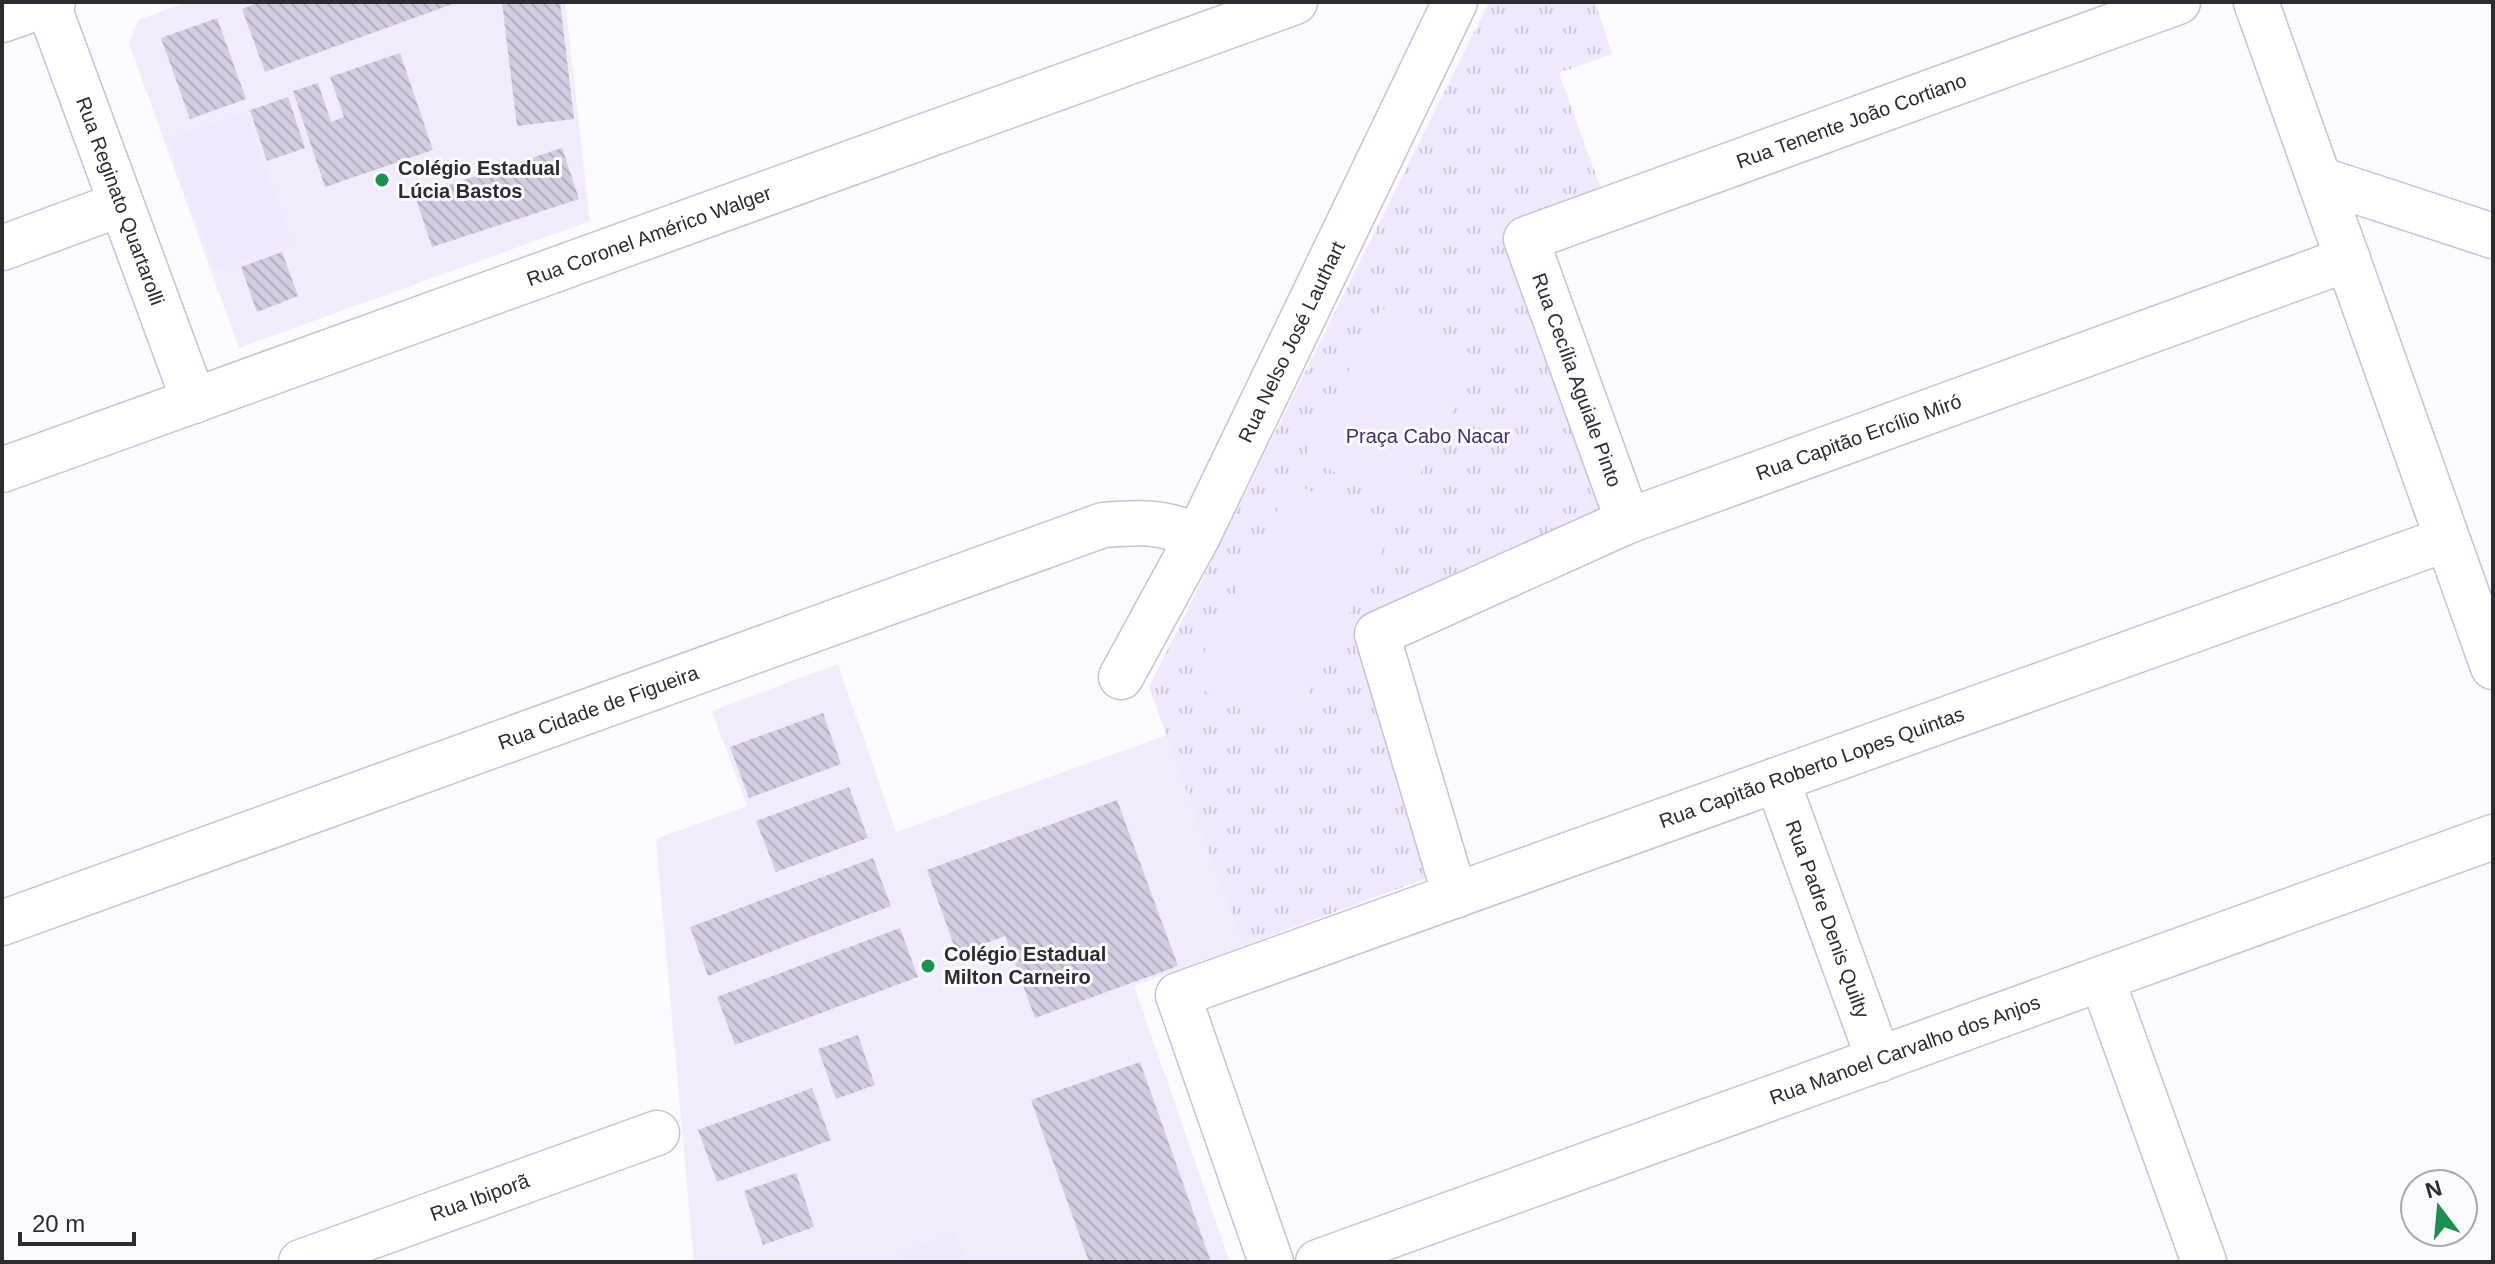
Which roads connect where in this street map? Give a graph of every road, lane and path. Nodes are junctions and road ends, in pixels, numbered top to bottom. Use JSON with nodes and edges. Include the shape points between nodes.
{"nodes":[{"id":1,"x":1295,"y":2,"type":"edge"},
{"id":2,"x":1455,"y":2,"type":"edge"},
{"id":3,"x":2178,"y":2,"type":"edge"},
{"id":4,"x":2256,"y":2,"type":"edge"},
{"id":5,"x":49,"y":3,"type":"edge"},
{"id":6,"x":2,"y":20,"type":"edge"},
{"id":7,"x":2319,"y":179,"type":"junction"},
{"id":8,"x":121,"y":204,"type":"junction"},
{"id":9,"x":2493,"y":236,"type":"edge"},
{"id":10,"x":1526,"y":239,"type":"joint"},
{"id":11,"x":2,"y":248,"type":"edge"},
{"id":12,"x":2348,"y":259,"type":"junction"},
{"id":13,"x":194,"y":401,"type":"junction"},
{"id":14,"x":2,"y":470,"type":"edge"},
{"id":15,"x":1628,"y":521,"type":"junction"},
{"id":16,"x":1198,"y":536,"type":"junction"},
{"id":17,"x":2447,"y":539,"type":"junction"},
{"id":18,"x":2493,"y":667,"type":"edge"},
{"id":19,"x":1121,"y":677,"type":"dead end"},
{"id":20,"x":1777,"y":780,"type":"junction"},
{"id":21,"x":2493,"y":837,"type":"edge"},
{"id":22,"x":1455,"y":896,"type":"junction"},
{"id":23,"x":2,"y":923,"type":"edge"},
{"id":24,"x":2102,"y":979,"type":"junction"},
{"id":25,"x":1879,"y":1060,"type":"junction"},
{"id":26,"x":657,"y":1133,"type":"dead end"},
{"id":27,"x":301,"y":1262,"type":"edge"},
{"id":28,"x":1271,"y":1262,"type":"edge"},
{"id":29,"x":1318,"y":1262,"type":"edge"},
{"id":30,"x":2204,"y":1262,"type":"edge"}],
"edges":[{"from":1,"to":13,"type":"street","name":"Rua Coronel Américo Walger"},
{"from":2,"to":16,"type":"street","name":"Rua Nelso José Lauthart"},
{"from":3,"to":10,"type":"street","name":"Rua Tenente João Cortiano"},
{"from":4,"to":7,"type":"street"},
{"from":5,"to":6,"type":"street"},
{"from":5,"to":8,"type":"street","name":"Rua Reginato Quartarolli"},
{"from":7,"to":9,"type":"street"},
{"from":7,"to":12,"type":"street"},
{"from":8,"to":11,"type":"street"},
{"from":8,"to":13,"type":"street","name":"Rua Reginato Quartarolli"},
{"from":10,"to":15,"type":"street","name":"Rua Cecília Aguiale Pinto"},
{"from":12,"to":15,"type":"street","name":"Rua Capitão Ercílio Miró"},
{"from":12,"to":17,"type":"street"},
{"from":13,"to":14,"type":"street","name":"Rua Coronel Américo Walger"},
{"from":15,"to":22,"type":"street","name":"Rua Capitão Ercílio Miró","via":[[1377,634]]},
{"from":16,"to":19,"type":"street","name":"Rua Nelso José Lauthart"},
{"from":16,"to":23,"type":"street","name":"Rua Cidade de Figueira","via":[[1170,524],[1103,525]]},
{"from":17,"to":18,"type":"street"},
{"from":17,"to":20,"type":"street","name":"Rua Capitão Roberto Lopes Quintas"},
{"from":20,"to":22,"type":"street","name":"Rua Capitão Roberto Lopes Quintas"},
{"from":20,"to":25,"type":"street","name":"Rua Padre Denis Quilty"},
{"from":21,"to":24,"type":"street","name":"Rua Manoel Carvalho dos Anjos"},
{"from":22,"to":28,"type":"street","name":"Rua Capitão Roberto Lopes Quintas","via":[[1178,995]]},
{"from":24,"to":25,"type":"street","name":"Rua Manoel Carvalho dos Anjos"},
{"from":24,"to":30,"type":"street"},
{"from":25,"to":29,"type":"street","name":"Rua Manoel Carvalho dos Anjos"},
{"from":26,"to":27,"type":"street","name":"Rua Ibiporã"}]}
